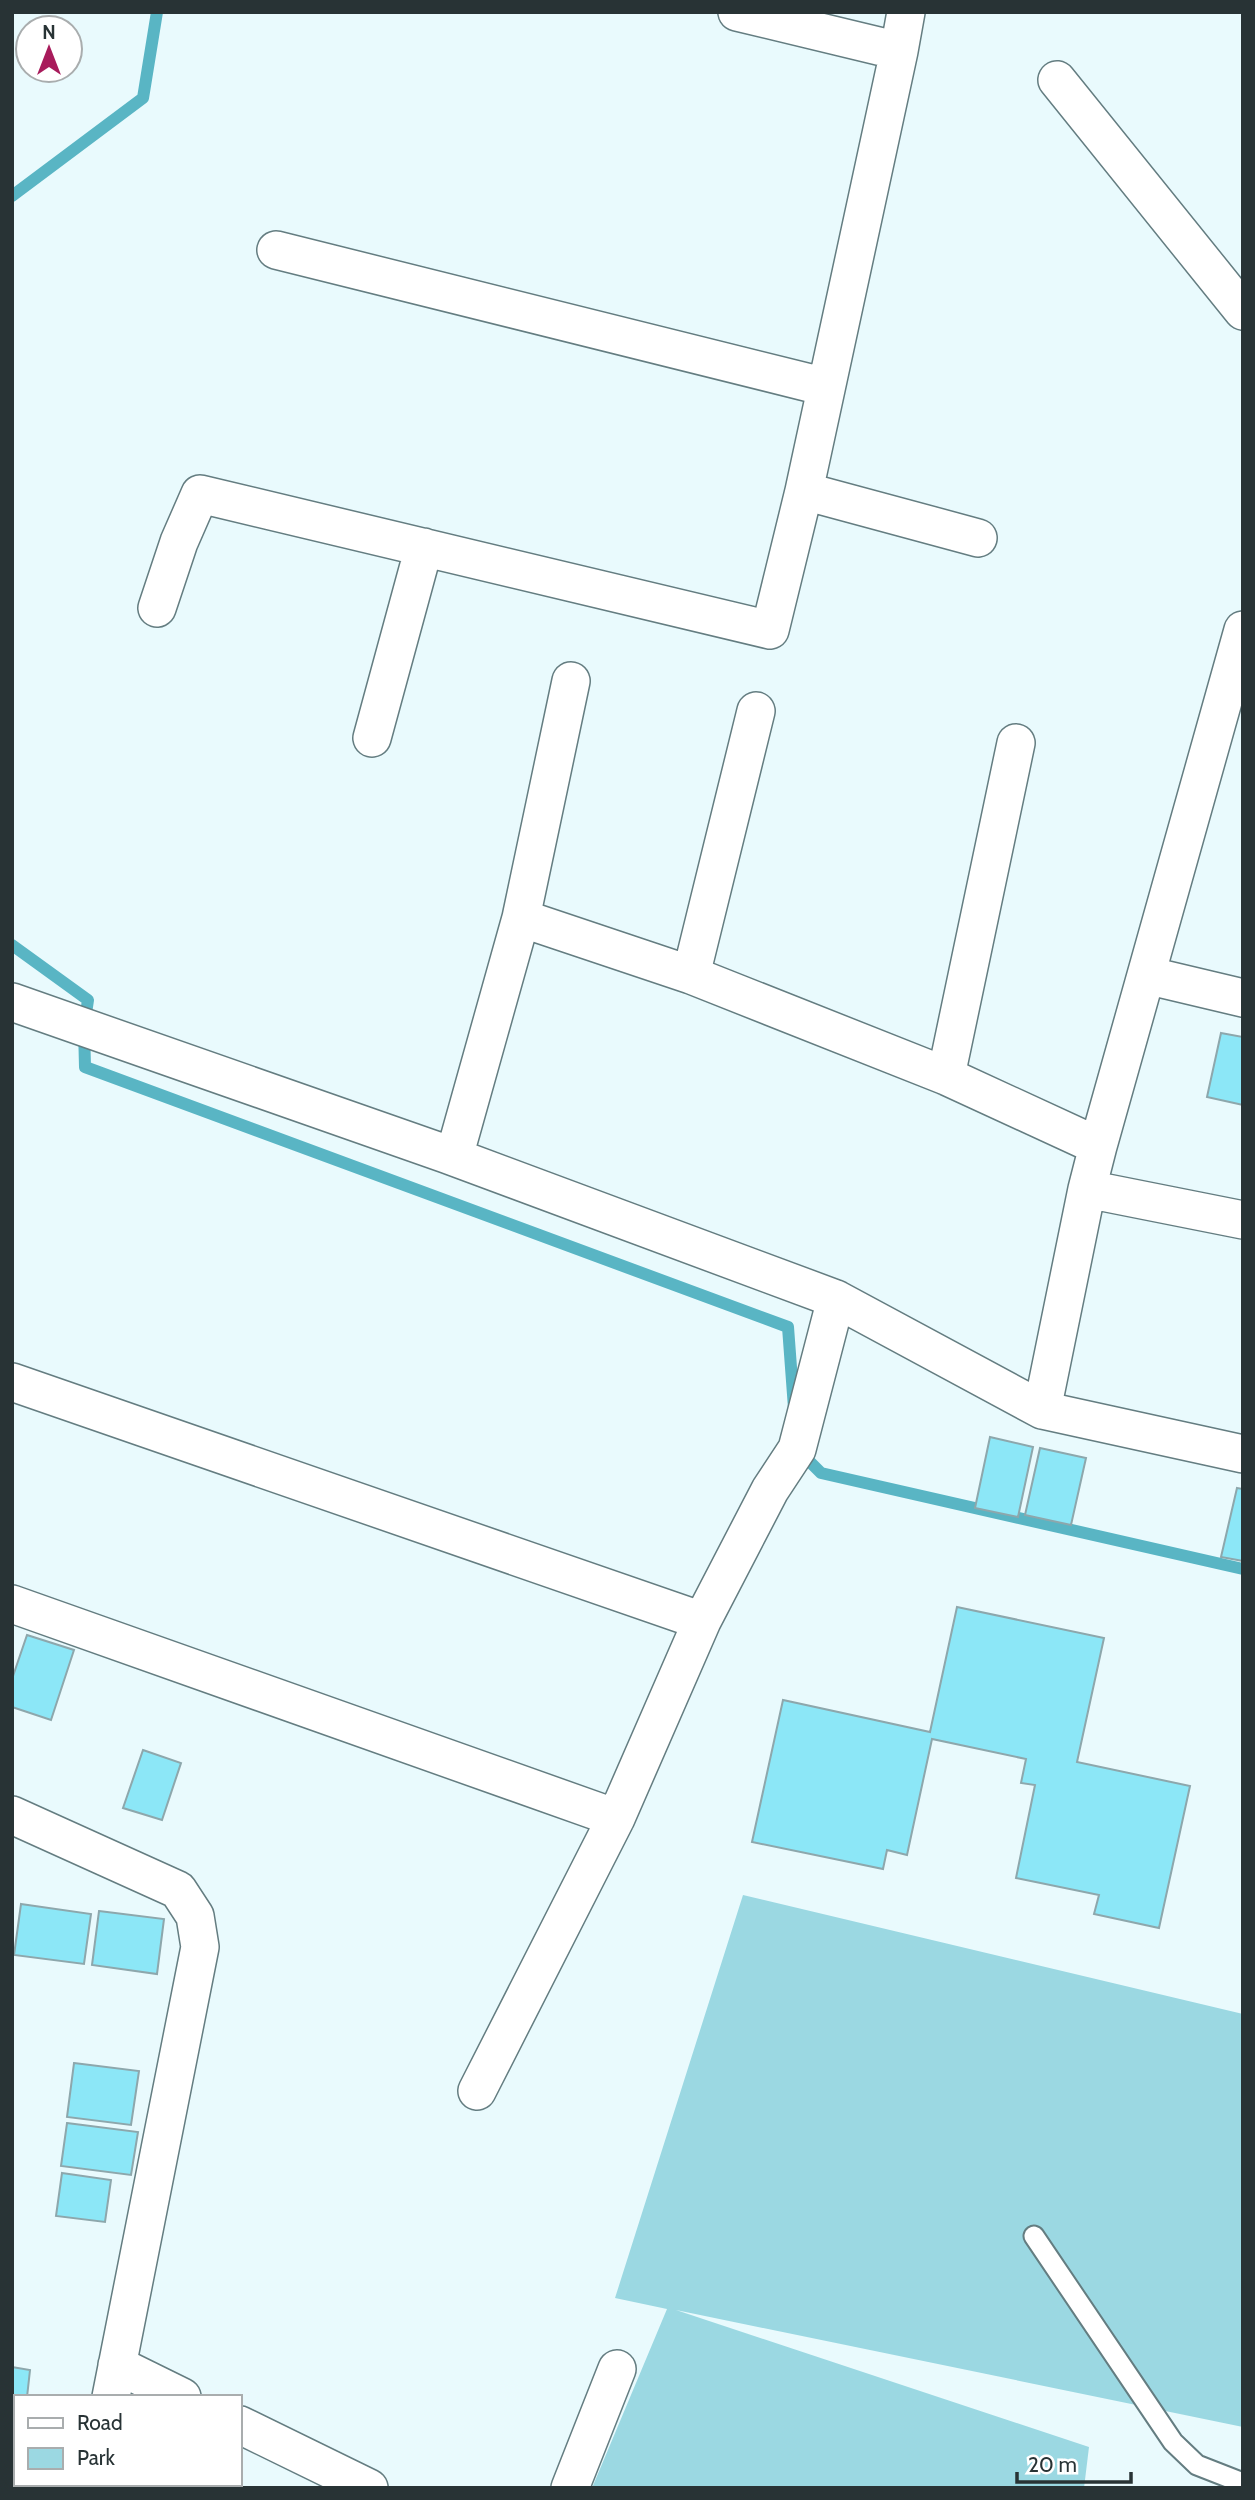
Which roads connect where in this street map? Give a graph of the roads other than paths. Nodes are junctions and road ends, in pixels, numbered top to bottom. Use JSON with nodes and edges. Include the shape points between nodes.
{"nodes":[{"id":1,"x":737,"y":12,"type":"edge"},
{"id":2,"x":906,"y":12,"type":"edge"},
{"id":3,"x":899,"y":51,"type":"junction"},
{"id":4,"x":1057,"y":80,"type":"dead end"},
{"id":5,"x":276,"y":250,"type":"dead end"},
{"id":6,"x":1243,"y":311,"type":"edge"},
{"id":7,"x":826,"y":387,"type":"junction"},
{"id":8,"x":804,"y":491,"type":"junction"},
{"id":9,"x":978,"y":538,"type":"dead end"},
{"id":10,"x":424,"y":547,"type":"junction"},
{"id":11,"x":158,"y":608,"type":"dead end"},
{"id":12,"x":1243,"y":630,"type":"edge"},
{"id":13,"x":571,"y":681,"type":"dead end"},
{"id":14,"x":756,"y":711,"type":"dead end"},
{"id":15,"x":372,"y":738,"type":"dead end"},
{"id":16,"x":1016,"y":743,"type":"dead end"},
{"id":17,"x":521,"y":918,"type":"junction"},
{"id":18,"x":691,"y":975,"type":"junction"},
{"id":19,"x":1146,"y":975,"type":"junction"},
{"id":20,"x":1243,"y":998,"type":"edge"},
{"id":21,"x":12,"y":1002,"type":"edge"},
{"id":22,"x":946,"y":1076,"type":"junction"},
{"id":23,"x":1098,"y":1146,"type":"junction"},
{"id":24,"x":454,"y":1157,"type":"junction"},
{"id":25,"x":1087,"y":1189,"type":"junction"},
{"id":26,"x":1243,"y":1220,"type":"edge"},
{"id":27,"x":836,"y":1299,"type":"junction"},
{"id":28,"x":12,"y":1382,"type":"edge"},
{"id":29,"x":1042,"y":1410,"type":"junction"},
{"id":30,"x":1243,"y":1454,"type":"edge"},
{"id":31,"x":12,"y":1604,"type":"edge"},
{"id":32,"x":702,"y":1621,"type":"junction"},
{"id":33,"x":616,"y":1818,"type":"junction"},
{"id":34,"x":14,"y":1824,"type":"edge"},
{"id":35,"x":477,"y":2091,"type":"dead end"},
{"id":36,"x":1034,"y":2236,"type":"dead end"},
{"id":37,"x":617,"y":2369,"type":"dead end"},
{"id":38,"x":114,"y":2381,"type":"edge"},
{"id":39,"x":174,"y":2395,"type":"edge"},
{"id":40,"x":242,"y":2426,"type":"edge"},
{"id":41,"x":1243,"y":2483,"type":"edge"},
{"id":42,"x":369,"y":2488,"type":"edge"},
{"id":43,"x":570,"y":2488,"type":"edge"}],
"edges":[{"from":1,"to":3,"type":"street"},
{"from":2,"to":3,"type":"street"},
{"from":3,"to":7,"type":"street"},
{"from":4,"to":6,"type":"street"},
{"from":5,"to":7,"type":"street"},
{"from":7,"to":8,"type":"street"},
{"from":8,"to":9,"type":"street"},
{"from":8,"to":10,"type":"street","via":[[770,630]]},
{"from":10,"to":11,"type":"street","via":[[200,494],[178,542]]},
{"from":10,"to":15,"type":"street"},
{"from":12,"to":19,"type":"street"},
{"from":13,"to":17,"type":"street"},
{"from":14,"to":18,"type":"street"},
{"from":16,"to":22,"type":"street"},
{"from":17,"to":18,"type":"street"},
{"from":17,"to":24,"type":"street"},
{"from":18,"to":22,"type":"street"},
{"from":19,"to":20,"type":"street"},
{"from":19,"to":23,"type":"street"},
{"from":21,"to":24,"type":"street"},
{"from":22,"to":23,"type":"street"},
{"from":23,"to":25,"type":"street"},
{"from":24,"to":27,"type":"street"},
{"from":25,"to":26,"type":"street"},
{"from":25,"to":29,"type":"street"},
{"from":27,"to":29,"type":"street"},
{"from":27,"to":32,"type":"street","via":[[797,1449],[770,1490]]},
{"from":28,"to":32,"type":"street"},
{"from":29,"to":30,"type":"street"},
{"from":31,"to":33,"type":"street"},
{"from":32,"to":33,"type":"street"},
{"from":33,"to":35,"type":"street"},
{"from":34,"to":38,"type":"street","via":[[178,1890],[195,1916],[200,1947]]},
{"from":36,"to":41,"type":"lane","via":[[1173,2442],[1197,2465]]},
{"from":37,"to":43,"type":"street"},
{"from":38,"to":39,"type":"street"},
{"from":40,"to":42,"type":"street"}]}
